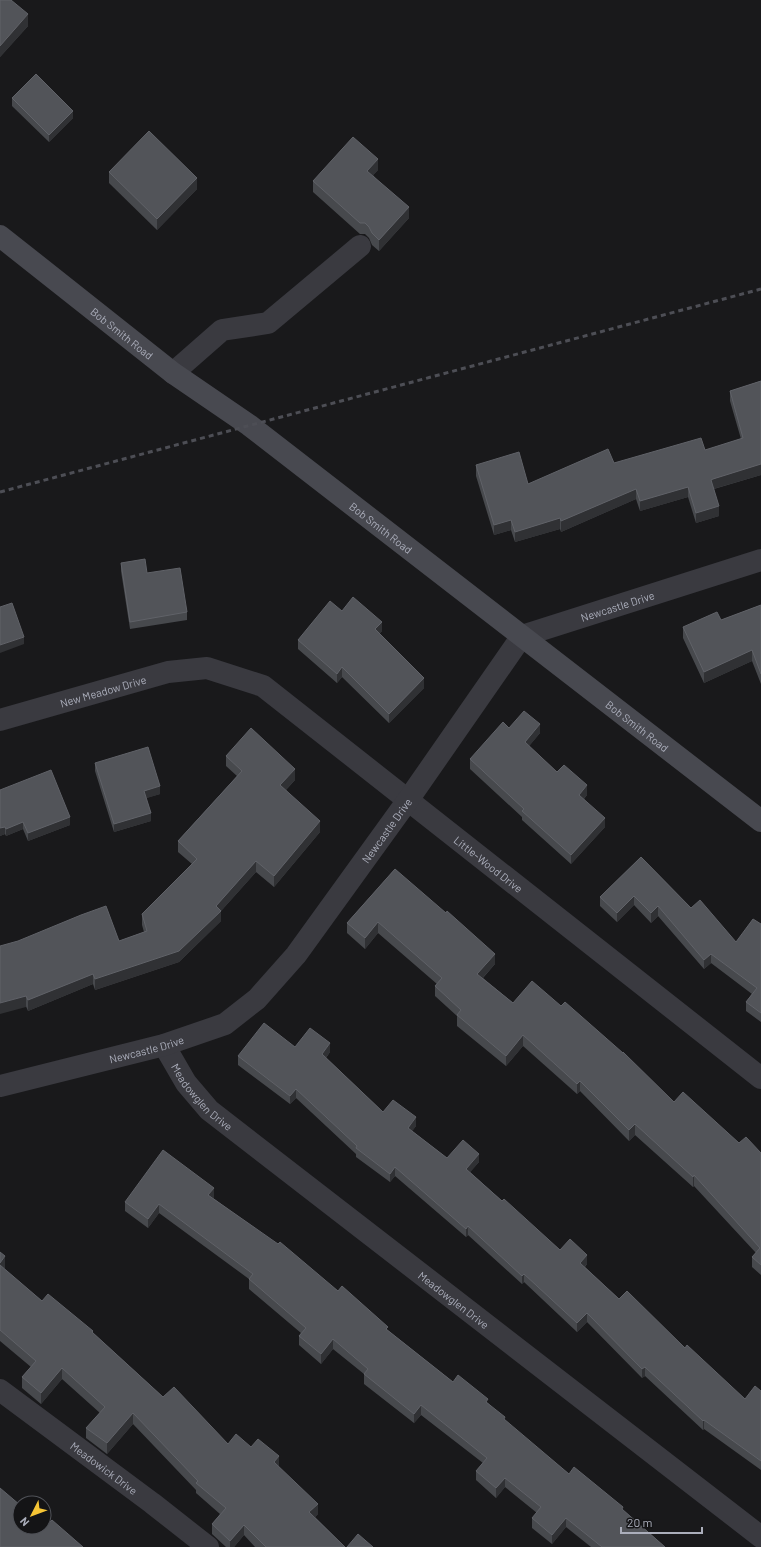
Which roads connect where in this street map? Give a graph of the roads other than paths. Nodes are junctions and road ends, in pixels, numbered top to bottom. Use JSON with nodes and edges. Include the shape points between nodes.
{"nodes":[{"id":1,"x":0,"y":236,"type":"edge"},
{"id":2,"x":360,"y":246,"type":"dead end"},
{"id":3,"x":173,"y":373,"type":"junction"},
{"id":4,"x":761,"y":560,"type":"edge"},
{"id":5,"x":522,"y":636,"type":"junction"},
{"id":6,"x":207,"y":668,"type":"joint"},
{"id":7,"x":0,"y":720,"type":"edge"},
{"id":8,"x":408,"y":800,"type":"junction"},
{"id":9,"x":761,"y":821,"type":"edge"},
{"id":10,"x":164,"y":1045,"type":"junction"},
{"id":11,"x":761,"y":1078,"type":"edge"},
{"id":12,"x":0,"y":1086,"type":"edge"},
{"id":13,"x":0,"y":1390,"type":"edge"},
{"id":14,"x":761,"y":1537,"type":"edge"},
{"id":15,"x":208,"y":1547,"type":"edge"}],
"edges":[{"from":1,"to":3,"type":"street","name":"Bob Smith Road"},
{"from":2,"to":3,"type":"street","via":[[268,323],[222,330]]},
{"from":3,"to":5,"type":"street","name":"Bob Smith Road","via":[[250,425]]},
{"from":4,"to":5,"type":"street","name":"Newcastle Drive"},
{"from":5,"to":8,"type":"street","name":"Newcastle Drive"},
{"from":5,"to":9,"type":"street","name":"Bob Smith Road"},
{"from":6,"to":7,"type":"street","name":"New Meadow Drive","via":[[168,672]]},
{"from":6,"to":8,"type":"street","name":"Little-Wood Drive","via":[[263,686]]},
{"from":8,"to":10,"type":"street","name":"Newcastle Drive","via":[[296,955],[257,999],[225,1024]]},
{"from":8,"to":11,"type":"street","name":"Little-Wood Drive"},
{"from":10,"to":12,"type":"street","name":"Newcastle Drive"},
{"from":10,"to":14,"type":"street","name":"Meadowglen Drive","via":[[186,1083],[209,1110]]},
{"from":13,"to":15,"type":"street","name":"Meadowick Drive"}]}
